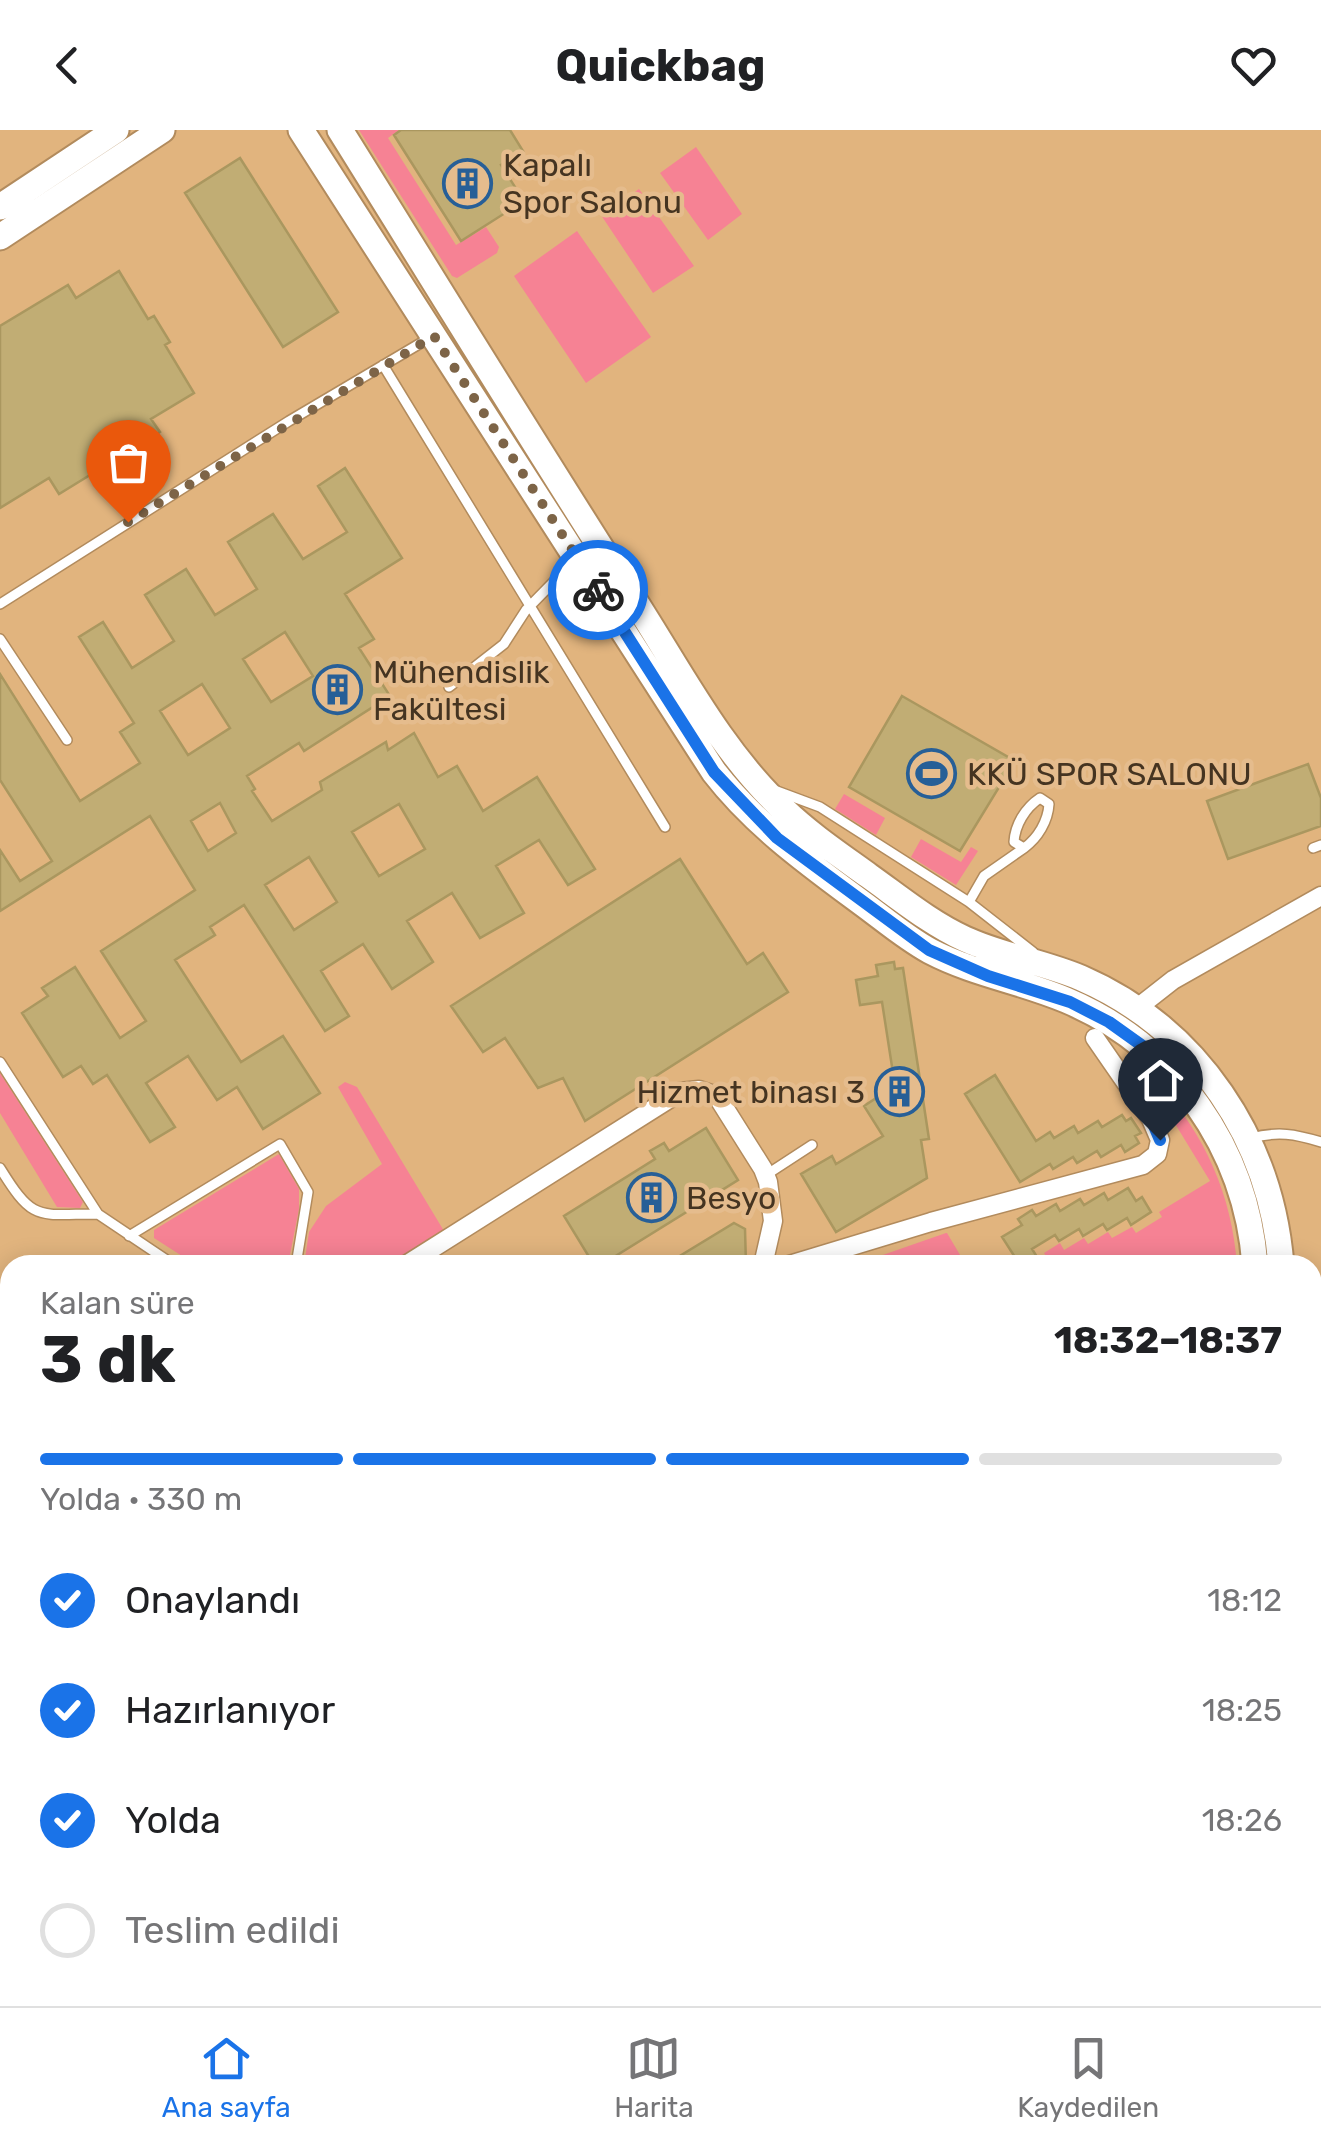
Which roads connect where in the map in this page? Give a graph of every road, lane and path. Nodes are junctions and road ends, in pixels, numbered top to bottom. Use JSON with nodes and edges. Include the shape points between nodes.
{"nodes":[{"id":1,"x":116,"y":130,"type":"edge"},
{"id":2,"x":162,"y":130,"type":"edge"},
{"id":3,"x":301,"y":130,"type":"edge"},
{"id":4,"x":340,"y":130,"type":"edge"},
{"id":5,"x":4,"y":197,"type":"edge"},
{"id":6,"x":0,"y":237,"type":"edge"},
{"id":7,"x":434,"y":336,"type":"junction"},
{"id":8,"x":383,"y":365,"type":"junction"},
{"id":9,"x":588,"y":551,"type":"junction"},
{"id":10,"x":0,"y":604,"type":"edge"},
{"id":11,"x":530,"y":606,"type":"junction"},
{"id":12,"x":0,"y":639,"type":"edge"},
{"id":13,"x":449,"y":687,"type":"dead end"},
{"id":14,"x":67,"y":740,"type":"dead end"},
{"id":15,"x":758,"y":785,"type":"junction"},
{"id":16,"x":665,"y":827,"type":"dead end"},
{"id":17,"x":1024,"y":848,"type":"junction"},
{"id":18,"x":1321,"y":896,"type":"edge"},
{"id":19,"x":969,"y":902,"type":"junction"},
{"id":20,"x":1051,"y":967,"type":"junction"},
{"id":21,"x":1136,"y":1009,"type":"junction"},
{"id":22,"x":1095,"y":1038,"type":"dead end"},
{"id":23,"x":1159,"y":1043,"type":"junction"},
{"id":24,"x":0,"y":1062,"type":"edge"},
{"id":25,"x":1127,"y":1084,"type":"junction"},
{"id":26,"x":1321,"y":1142,"type":"edge"},
{"id":27,"x":1237,"y":1144,"type":"junction"},
{"id":28,"x":812,"y":1145,"type":"dead end"},
{"id":29,"x":0,"y":1168,"type":"edge"},
{"id":30,"x":766,"y":1176,"type":"junction"},
{"id":31,"x":98,"y":1214,"type":"junction"},
{"id":32,"x":130,"y":1236,"type":"junction"},
{"id":33,"x":159,"y":1255,"type":"edge"},
{"id":34,"x":298,"y":1255,"type":"edge"},
{"id":35,"x":422,"y":1255,"type":"edge"},
{"id":36,"x":765,"y":1255,"type":"edge"},
{"id":37,"x":822,"y":1255,"type":"edge"},
{"id":38,"x":1254,"y":1255,"type":"edge"},
{"id":39,"x":1280,"y":1255,"type":"edge"}],
"edges":[{"from":1,"to":5,"type":"street"},
{"from":2,"to":6,"type":"street"},
{"from":3,"to":7,"type":"street"},
{"from":4,"to":9,"type":"street"},
{"from":7,"to":8,"type":"lane"},
{"from":7,"to":9,"type":"street"},
{"from":8,"to":10,"type":"lane"},
{"from":8,"to":11,"type":"lane"},
{"from":9,"to":11,"type":"lane"},
{"from":9,"to":15,"type":"street"},
{"from":9,"to":23,"type":"street","via":[[714,772],[777,838],[929,950]]},
{"from":11,"to":13,"type":"lane","via":[[504,644]]},
{"from":11,"to":16,"type":"lane"},
{"from":12,"to":14,"type":"lane"},
{"from":15,"to":19,"type":"lane","via":[[820,807]]},
{"from":15,"to":20,"type":"street","via":[[932,922],[985,948]]},
{"from":17,"to":17,"type":"lane","via":[[1014,842],[1015,830],[1040,798],[1049,804],[1048,816]]},
{"from":17,"to":19,"type":"lane","via":[[984,876]]},
{"from":18,"to":21,"type":"street"},
{"from":19,"to":20,"type":"lane"},
{"from":20,"to":21,"type":"street"},
{"from":21,"to":23,"type":"street"},
{"from":22,"to":25,"type":"street"},
{"from":23,"to":25,"type":"street"},
{"from":23,"to":27,"type":"street","via":[[1216,1084]]},
{"from":24,"to":31,"type":"lane"},
{"from":25,"to":37,"type":"street","via":[[1160,1140],[1157,1154],[1144,1164]]},
{"from":26,"to":27,"type":"lane","via":[[1270,1133]]},
{"from":27,"to":38,"type":"street"},
{"from":27,"to":39,"type":"street","via":[[1271,1197]]},
{"from":28,"to":30,"type":"lane"},
{"from":29,"to":31,"type":"lane","via":[[33,1210]]},
{"from":30,"to":35,"type":"street","via":[[717,1096],[685,1090]]},
{"from":30,"to":36,"type":"street","via":[[773,1215]]},
{"from":31,"to":32,"type":"lane"},
{"from":32,"to":33,"type":"lane"},
{"from":32,"to":34,"type":"lane","via":[[280,1144],[308,1192]]}]}
